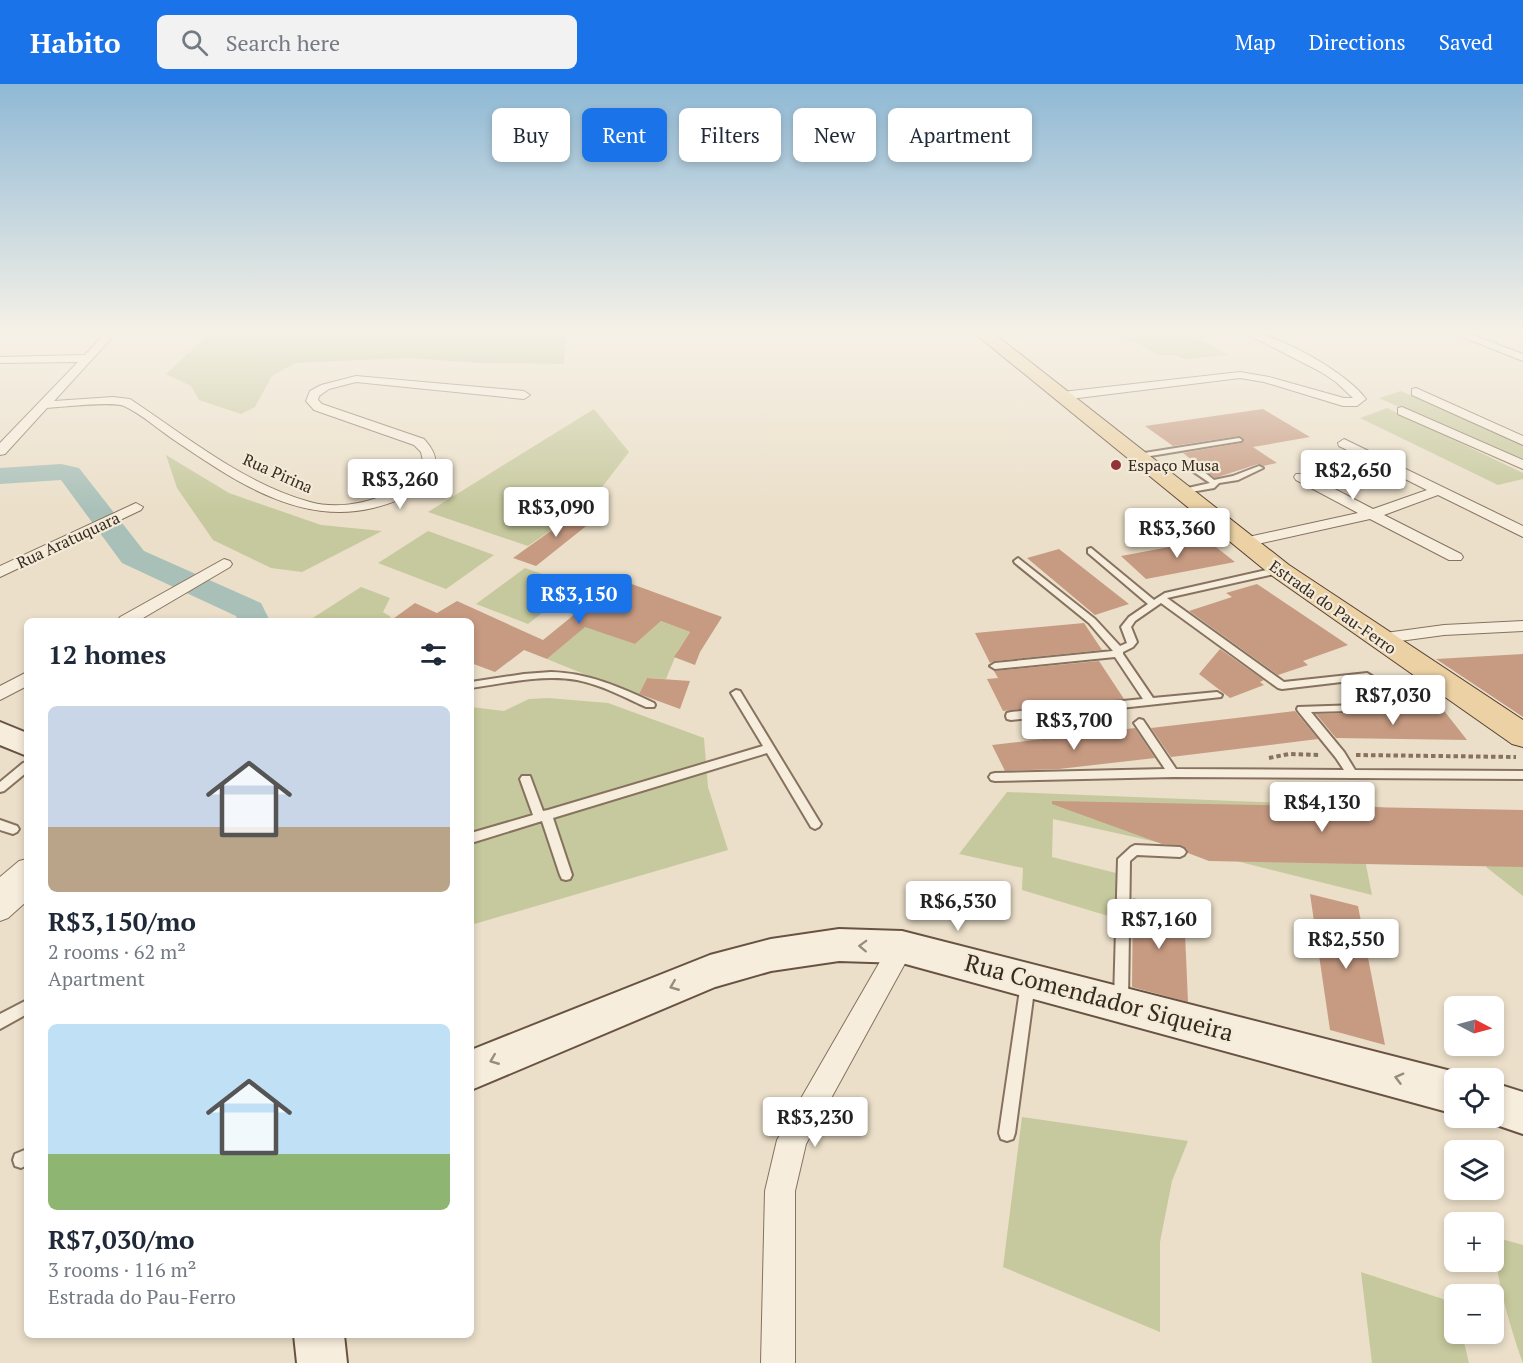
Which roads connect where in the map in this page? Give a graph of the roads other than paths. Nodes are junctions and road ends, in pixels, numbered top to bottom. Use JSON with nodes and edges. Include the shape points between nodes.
{"nodes":[{"id":1,"x":55,"y":392,"type":"edge"},
{"id":2,"x":318,"y":392,"type":"edge"},
{"id":3,"x":490,"y":392,"type":"edge"},
{"id":4,"x":1057,"y":392,"type":"edge"},
{"id":5,"x":1099,"y":392,"type":"edge"},
{"id":6,"x":1308,"y":392,"type":"edge"},
{"id":7,"x":1354,"y":392,"type":"edge"},
{"id":8,"x":1416,"y":392,"type":"dead end"},
{"id":9,"x":524,"y":395,"type":"dead end"},
{"id":10,"x":1062,"y":396,"type":"junction"},
{"id":11,"x":43,"y":405,"type":"junction"},
{"id":12,"x":1402,"y":411,"type":"dead end"},
{"id":13,"x":1523,"y":441,"type":"edge"},
{"id":14,"x":1236,"y":442,"type":"dead end"},
{"id":15,"x":1344,"y":443,"type":"dead end"},
{"id":16,"x":0,"y":451,"type":"edge"},
{"id":17,"x":1148,"y":454,"type":"junction"},
{"id":18,"x":1522,"y":464,"type":"edge"},
{"id":19,"x":1194,"y":468,"type":"dead end"},
{"id":20,"x":1259,"y":468,"type":"dead end"},
{"id":21,"x":1301,"y":477,"type":"dead end"},
{"id":22,"x":1214,"y":483,"type":"junction"},
{"id":23,"x":1437,"y":491,"type":"junction"},
{"id":24,"x":1182,"y":492,"type":"junction"},
{"id":25,"x":136,"y":507,"type":"dead end"},
{"id":26,"x":1372,"y":514,"type":"junction"},
{"id":27,"x":1523,"y":532,"type":"edge"},
{"id":28,"x":1244,"y":542,"type":"junction"},
{"id":29,"x":1091,"y":551,"type":"dead end"},
{"id":30,"x":1455,"y":557,"type":"dead end"},
{"id":31,"x":1018,"y":561,"type":"dead end"},
{"id":32,"x":224,"y":564,"type":"dead end"},
{"id":33,"x":1280,"y":570,"type":"junction"},
{"id":34,"x":0,"y":572,"type":"edge"},
{"id":35,"x":1157,"y":601,"type":"junction"},
{"id":36,"x":131,"y":618,"type":"edge"},
{"id":37,"x":1523,"y":626,"type":"edge"},
{"id":38,"x":1378,"y":639,"type":"junction"},
{"id":39,"x":1118,"y":652,"type":"junction"},
{"id":40,"x":995,"y":666,"type":"dead end"},
{"id":41,"x":1367,"y":676,"type":"dead end"},
{"id":42,"x":24,"y":680,"type":"edge"},
{"id":43,"x":474,"y":685,"type":"edge"},
{"id":44,"x":736,"y":693,"type":"dead end"},
{"id":45,"x":0,"y":694,"type":"edge"},
{"id":46,"x":1217,"y":695,"type":"dead end"},
{"id":47,"x":1150,"y":701,"type":"junction"},
{"id":48,"x":650,"y":705,"type":"dead end"},
{"id":49,"x":1419,"y":707,"type":"dead end"},
{"id":50,"x":1011,"y":716,"type":"dead end"},
{"id":51,"x":1139,"y":723,"type":"dead end"},
{"id":52,"x":0,"y":732,"type":"edge"},
{"id":53,"x":24,"y":744,"type":"edge"},
{"id":54,"x":1515,"y":747,"type":"edge"},
{"id":55,"x":770,"y":748,"type":"junction"},
{"id":56,"x":24,"y":768,"type":"edge"},
{"id":57,"x":1173,"y":773,"type":"junction"},
{"id":58,"x":1352,"y":774,"type":"junction"},
{"id":59,"x":1523,"y":775,"type":"edge"},
{"id":60,"x":995,"y":777,"type":"dead end"},
{"id":61,"x":526,"y":779,"type":"dead end"},
{"id":62,"x":0,"y":788,"type":"edge"},
{"id":63,"x":542,"y":815,"type":"junction"},
{"id":64,"x":815,"y":824,"type":"dead end"},
{"id":65,"x":0,"y":825,"type":"edge"},
{"id":66,"x":13,"y":829,"type":"dead end"},
{"id":67,"x":474,"y":837,"type":"edge"},
{"id":68,"x":1180,"y":852,"type":"dead end"},
{"id":69,"x":24,"y":871,"type":"edge"},
{"id":70,"x":566,"y":875,"type":"dead end"},
{"id":71,"x":24,"y":890,"type":"edge"},
{"id":72,"x":0,"y":891,"type":"edge"},
{"id":73,"x":0,"y":911,"type":"edge"},
{"id":74,"x":902,"y":947,"type":"junction"},
{"id":75,"x":1028,"y":979,"type":"junction"},
{"id":76,"x":1120,"y":1004,"type":"junction"},
{"id":77,"x":24,"y":1009,"type":"edge"},
{"id":78,"x":0,"y":1022,"type":"edge"},
{"id":79,"x":474,"y":1069,"type":"edge"},
{"id":80,"x":1444,"y":1090,"type":"edge"},
{"id":81,"x":1504,"y":1107,"type":"edge"},
{"id":82,"x":1523,"y":1113,"type":"edge"},
{"id":83,"x":1007,"y":1133,"type":"dead end"},
{"id":84,"x":319,"y":1338,"type":"edge"},
{"id":85,"x":322,"y":1363,"type":"edge"},
{"id":86,"x":778,"y":1363,"type":"edge"}],
"edges":[{"from":1,"to":11,"type":"street"},
{"from":2,"to":11,"type":"street","name":"Rua Pirina","via":[[312,401],[318,406],[419,442],[432,457],[430,466],[399,494],[379,503],[343,509],[305,505],[244,478],[126,402]]},
{"from":3,"to":9,"type":"street","name":"Rua Pirina"},
{"from":4,"to":10,"type":"main road","name":"Estrada do Pau-Ferro"},
{"from":5,"to":10,"type":"street"},
{"from":6,"to":7,"type":"street","via":[[1343,402],[1358,402]]},
{"from":8,"to":13,"type":"street"},
{"from":10,"to":17,"type":"main road","name":"Estrada do Pau-Ferro"},
{"from":11,"to":16,"type":"street"},
{"from":12,"to":18,"type":"street"},
{"from":14,"to":17,"type":"lane","via":[[1168,455]]},
{"from":15,"to":23,"type":"street"},
{"from":17,"to":24,"type":"main road","name":"Estrada do Pau-Ferro"},
{"from":19,"to":22,"type":"lane"},
{"from":20,"to":22,"type":"lane"},
{"from":21,"to":26,"type":"street"},
{"from":22,"to":24,"type":"lane"},
{"from":23,"to":26,"type":"street"},
{"from":23,"to":27,"type":"street"},
{"from":24,"to":28,"type":"main road","name":"Estrada do Pau-Ferro"},
{"from":25,"to":34,"type":"street","name":"Rua Aratuquara"},
{"from":26,"to":28,"type":"street"},
{"from":26,"to":30,"type":"street"},
{"from":28,"to":33,"type":"main road","name":"Estrada do Pau-Ferro"},
{"from":29,"to":35,"type":"lane"},
{"from":31,"to":39,"type":"lane","via":[[1092,621]]},
{"from":32,"to":36,"type":"street"},
{"from":33,"to":35,"type":"lane"},
{"from":33,"to":38,"type":"main road","name":"Estrada do Pau-Ferro"},
{"from":35,"to":39,"type":"lane","via":[[1132,619],[1126,627],[1132,642]]},
{"from":35,"to":41,"type":"lane","via":[[1282,686]]},
{"from":37,"to":38,"type":"street","via":[[1433,631]]},
{"from":38,"to":54,"type":"main road","name":"Estrada do Pau-Ferro"},
{"from":39,"to":40,"type":"lane"},
{"from":39,"to":47,"type":"lane"},
{"from":42,"to":45,"type":"street"},
{"from":43,"to":48,"type":"lane","via":[[575,677],[609,686]]},
{"from":44,"to":55,"type":"lane"},
{"from":46,"to":47,"type":"lane"},
{"from":47,"to":50,"type":"lane"},
{"from":49,"to":58,"type":"lane","via":[[1302,709]]},
{"from":51,"to":57,"type":"lane"},
{"from":52,"to":53,"type":"street"},
{"from":55,"to":63,"type":"lane"},
{"from":55,"to":64,"type":"lane"},
{"from":56,"to":62,"type":"lane"},
{"from":57,"to":58,"type":"lane"},
{"from":57,"to":60,"type":"lane"},
{"from":58,"to":59,"type":"lane"},
{"from":61,"to":63,"type":"lane"},
{"from":63,"to":67,"type":"lane"},
{"from":63,"to":70,"type":"lane"},
{"from":65,"to":66,"type":"lane"},
{"from":68,"to":76,"type":"lane","via":[[1135,850],[1124,859]]},
{"from":69,"to":72,"type":"street"},
{"from":71,"to":73,"type":"street"},
{"from":74,"to":75,"type":"street","name":"Rua Comendador Siqueira"},
{"from":74,"to":79,"type":"street","name":"Rua Comendador Siqueira","one_way":true,"via":[[839,945],[771,955],[710,972]]},
{"from":74,"to":86,"type":"street","via":[[792,1140],[780,1191]]},
{"from":75,"to":76,"type":"street","name":"Rua Comendador Siqueira"},
{"from":75,"to":83,"type":"lane"},
{"from":80,"to":76,"type":"street","name":"Rua Comendador Siqueira","one_way":true},
{"from":77,"to":78,"type":"lane"},
{"from":81,"to":82,"type":"street"},
{"from":84,"to":85,"type":"street"}]}
